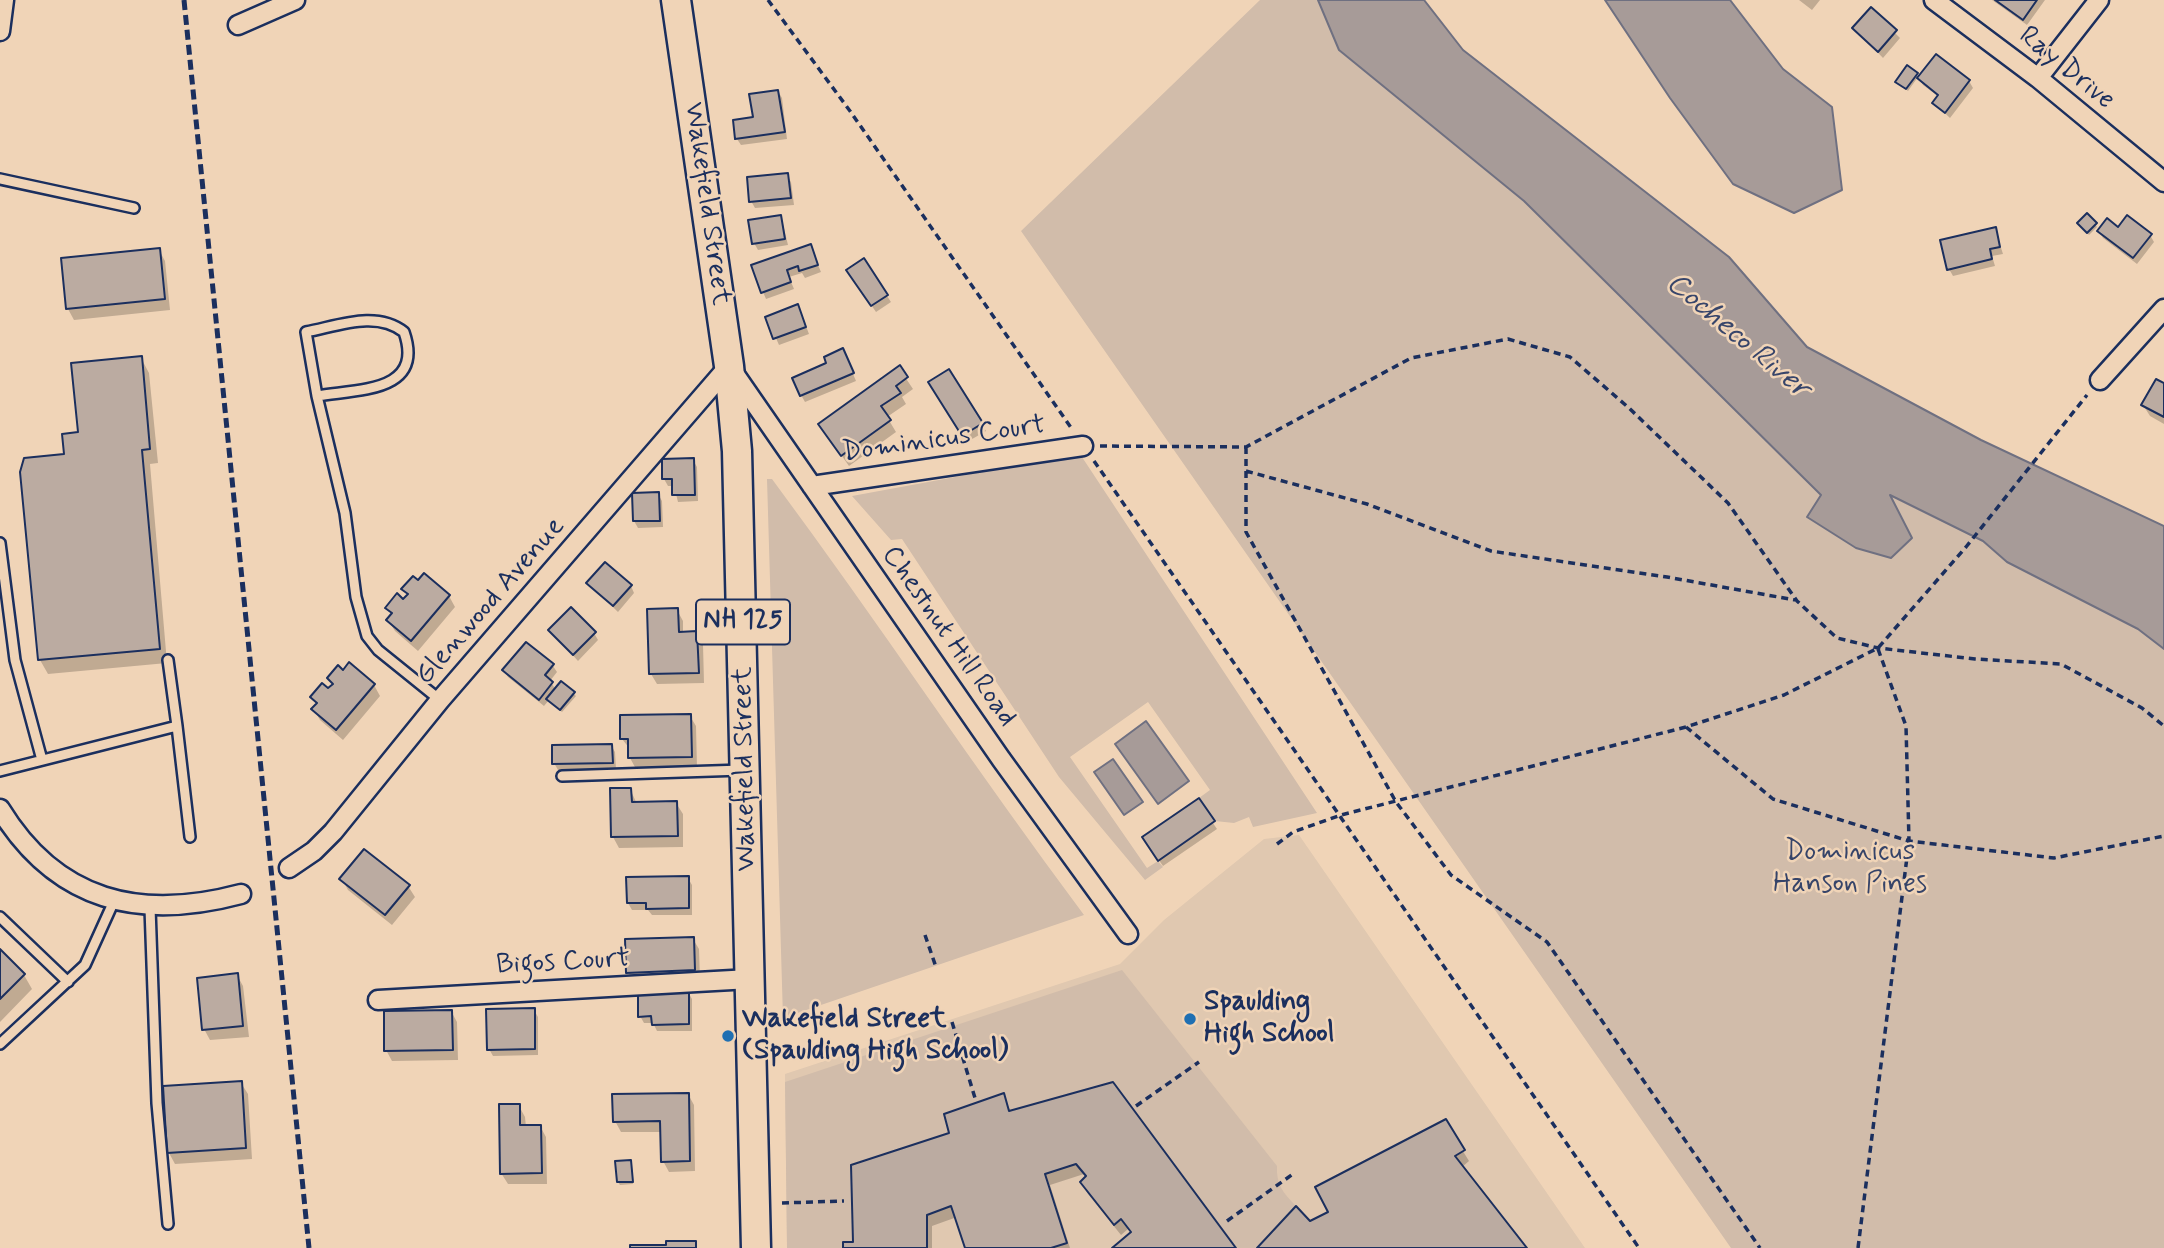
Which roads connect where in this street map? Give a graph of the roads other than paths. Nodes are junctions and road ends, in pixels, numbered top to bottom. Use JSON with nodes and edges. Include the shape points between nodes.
{"nodes":[{"id":1,"x":4,"y":0,"type":"edge"},
{"id":2,"x":295,"y":0,"type":"edge"},
{"id":3,"x":676,"y":0,"type":"edge"},
{"id":4,"x":1934,"y":0,"type":"edge"},
{"id":5,"x":2099,"y":0,"type":"edge"},
{"id":6,"x":238,"y":25,"type":"dead end"},
{"id":7,"x":0,"y":31,"type":"edge"},
{"id":8,"x":2039,"y":78,"type":"junction"},
{"id":9,"x":0,"y":178,"type":"edge"},
{"id":10,"x":2164,"y":182,"type":"edge"},
{"id":11,"x":134,"y":208,"type":"dead end"},
{"id":12,"x":2164,"y":309,"type":"edge"},
{"id":13,"x":729,"y":366,"type":"junction"},
{"id":14,"x":2100,"y":380,"type":"road end"},
{"id":15,"x":317,"y":396,"type":"junction"},
{"id":16,"x":1083,"y":446,"type":"road end"},
{"id":17,"x":812,"y":486,"type":"junction"},
{"id":18,"x":0,"y":543,"type":"edge"},
{"id":19,"x":168,"y":660,"type":"dead end"},
{"id":20,"x":440,"y":700,"type":"junction"},
{"id":21,"x":177,"y":726,"type":"junction"},
{"id":22,"x":42,"y":760,"type":"junction"},
{"id":23,"x":746,"y":770,"type":"junction"},
{"id":24,"x":0,"y":771,"type":"edge"},
{"id":25,"x":562,"y":776,"type":"dead end"},
{"id":26,"x":0,"y":809,"type":"edge"},
{"id":27,"x":190,"y":837,"type":"dead end"},
{"id":28,"x":289,"y":868,"type":"dead end"},
{"id":29,"x":241,"y":894,"type":"dead end"},
{"id":30,"x":114,"y":901,"type":"junction"},
{"id":31,"x":150,"y":908,"type":"junction"},
{"id":32,"x":0,"y":917,"type":"edge"},
{"id":33,"x":1128,"y":934,"type":"dead end"},
{"id":34,"x":750,"y":979,"type":"junction"},
{"id":35,"x":68,"y":982,"type":"junction"},
{"id":36,"x":378,"y":1000,"type":"dead end"},
{"id":37,"x":0,"y":1044,"type":"edge"},
{"id":38,"x":168,"y":1224,"type":"dead end"},
{"id":39,"x":756,"y":1248,"type":"edge"}],
"edges":[{"from":1,"to":7,"type":"street"},
{"from":2,"to":6,"type":"street"},
{"from":3,"to":13,"type":"main road","name":"Wakefield Street","number":"NH 125"},
{"from":4,"to":8,"type":"street","name":"Ray Drive"},
{"from":5,"to":8,"type":"street"},
{"from":8,"to":10,"type":"street","name":"Ray Drive"},
{"from":9,"to":11,"type":"lane"},
{"from":12,"to":14,"type":"street"},
{"from":13,"to":17,"type":"street","name":"Chestnut Hill Road"},
{"from":13,"to":20,"type":"street","name":"Glenwood Avenue"},
{"from":13,"to":23,"type":"main road","name":"Wakefield Street","number":"NH 125","via":[[737,451]]},
{"from":15,"to":15,"type":"lane","via":[[306,332],[377,319],[404,332],[409,359],[403,374],[391,383]]},
{"from":15,"to":20,"type":"lane","via":[[345,513],[356,597],[367,636]]},
{"from":16,"to":17,"type":"street","name":"Dominicus Court"},
{"from":17,"to":33,"type":"street","name":"Chestnut Hill Road"},
{"from":18,"to":22,"type":"lane","via":[[15,660]]},
{"from":19,"to":21,"type":"lane"},
{"from":20,"to":28,"type":"street","name":"Glenwood Avenue","via":[[333,832]]},
{"from":21,"to":22,"type":"lane"},
{"from":21,"to":27,"type":"lane"},
{"from":22,"to":24,"type":"lane"},
{"from":23,"to":25,"type":"lane"},
{"from":23,"to":34,"type":"main road","name":"Wakefield Street","number":"NH 125"},
{"from":26,"to":30,"type":"street","via":[[44,862],[90,892]]},
{"from":29,"to":31,"type":"street","via":[[205,904]]},
{"from":30,"to":31,"type":"street"},
{"from":30,"to":35,"type":"lane","via":[[85,965]]},
{"from":31,"to":38,"type":"lane","via":[[157,1102]]},
{"from":32,"to":35,"type":"lane"},
{"from":34,"to":36,"type":"street","name":"Bigos Court"},
{"from":34,"to":39,"type":"main road","name":"Wakefield Street","number":"NH 125"},
{"from":35,"to":37,"type":"lane"}]}
